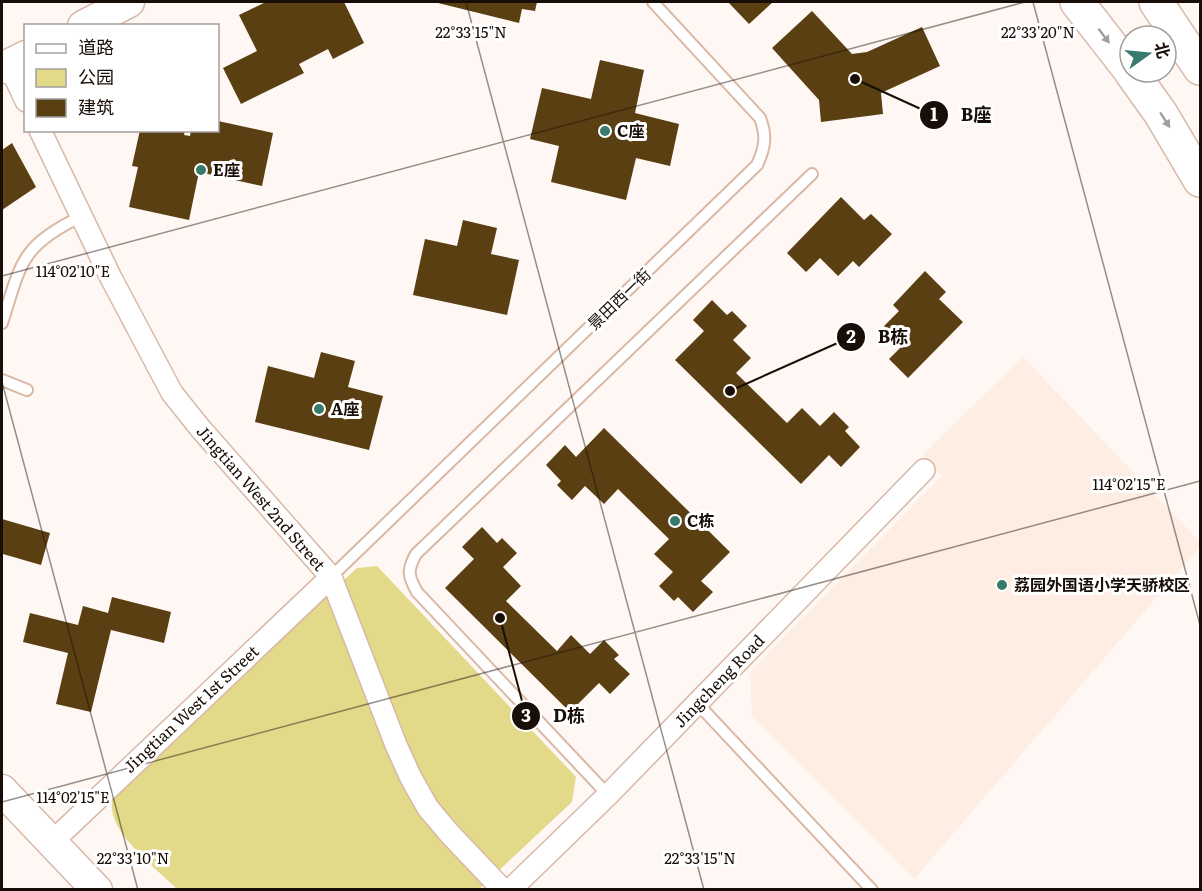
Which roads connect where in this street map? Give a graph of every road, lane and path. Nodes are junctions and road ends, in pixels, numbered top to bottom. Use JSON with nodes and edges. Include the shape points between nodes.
{"nodes":[{"id":1,"x":129,"y":2,"type":"edge"},
{"id":2,"x":653,"y":2,"type":"edge"},
{"id":3,"x":1077,"y":2,"type":"edge"},
{"id":4,"x":1156,"y":2,"type":"edge"},
{"id":5,"x":88,"y":24,"type":"edge"},
{"id":6,"x":1118,"y":54,"type":"edge"},
{"id":7,"x":9,"y":68,"type":"edge"},
{"id":8,"x":1200,"y":68,"type":"edge"},
{"id":9,"x":1140,"y":84,"type":"edge"},
{"id":10,"x":24,"y":97,"type":"edge"},
{"id":11,"x":41,"y":132,"type":"edge"},
{"id":12,"x":812,"y":174,"type":"dead end"},
{"id":13,"x":1200,"y":180,"type":"edge"},
{"id":14,"x":80,"y":217,"type":"junction"},
{"id":15,"x":2,"y":323,"type":"edge"},
{"id":16,"x":2,"y":380,"type":"edge"},
{"id":17,"x":27,"y":390,"type":"dead end"},
{"id":18,"x":924,"y":470,"type":"dead end"},
{"id":19,"x":331,"y":577,"type":"junction"},
{"id":20,"x":697,"y":703,"type":"junction"},
{"id":21,"x":2,"y":790,"type":"edge"},
{"id":22,"x":608,"y":795,"type":"junction"},
{"id":23,"x":52,"y":842,"type":"junction"},
{"id":24,"x":97,"y":890,"type":"edge"},
{"id":25,"x":503,"y":890,"type":"edge"},
{"id":26,"x":510,"y":890,"type":"edge"},
{"id":27,"x":872,"y":890,"type":"edge"}],
"edges":[{"from":1,"to":5,"type":"street"},
{"from":2,"to":19,"type":"lane","name":"景田西一街","via":[[760,118],[765,141],[757,165]]},
{"from":3,"to":6,"type":"main road","one_way":true},
{"from":4,"to":8,"type":"main road"},
{"from":7,"to":10,"type":"street"},
{"from":9,"to":13,"type":"main road","one_way":true},
{"from":11,"to":14,"type":"street","name":"Jingtian West 2nd Street"},
{"from":12,"to":22,"type":"lane","via":[[416,554],[409,566],[417,592]]},
{"from":14,"to":15,"type":"lane","via":[[46,235],[27,254]]},
{"from":14,"to":19,"type":"street","name":"Jingtian West 2nd Street","via":[[172,393]]},
{"from":16,"to":17,"type":"lane"},
{"from":18,"to":20,"type":"street","name":"Jingcheng Road"},
{"from":19,"to":23,"type":"street","name":"Jingtian West 1st Street"},
{"from":19,"to":25,"type":"street","name":"Jingtian West 2nd Street","via":[[411,778],[428,808]]},
{"from":20,"to":22,"type":"street","name":"Jingcheng Road"},
{"from":20,"to":27,"type":"lane"},
{"from":21,"to":23,"type":"street"},
{"from":22,"to":26,"type":"street","name":"Jingcheng Road"},
{"from":23,"to":24,"type":"street"}]}
